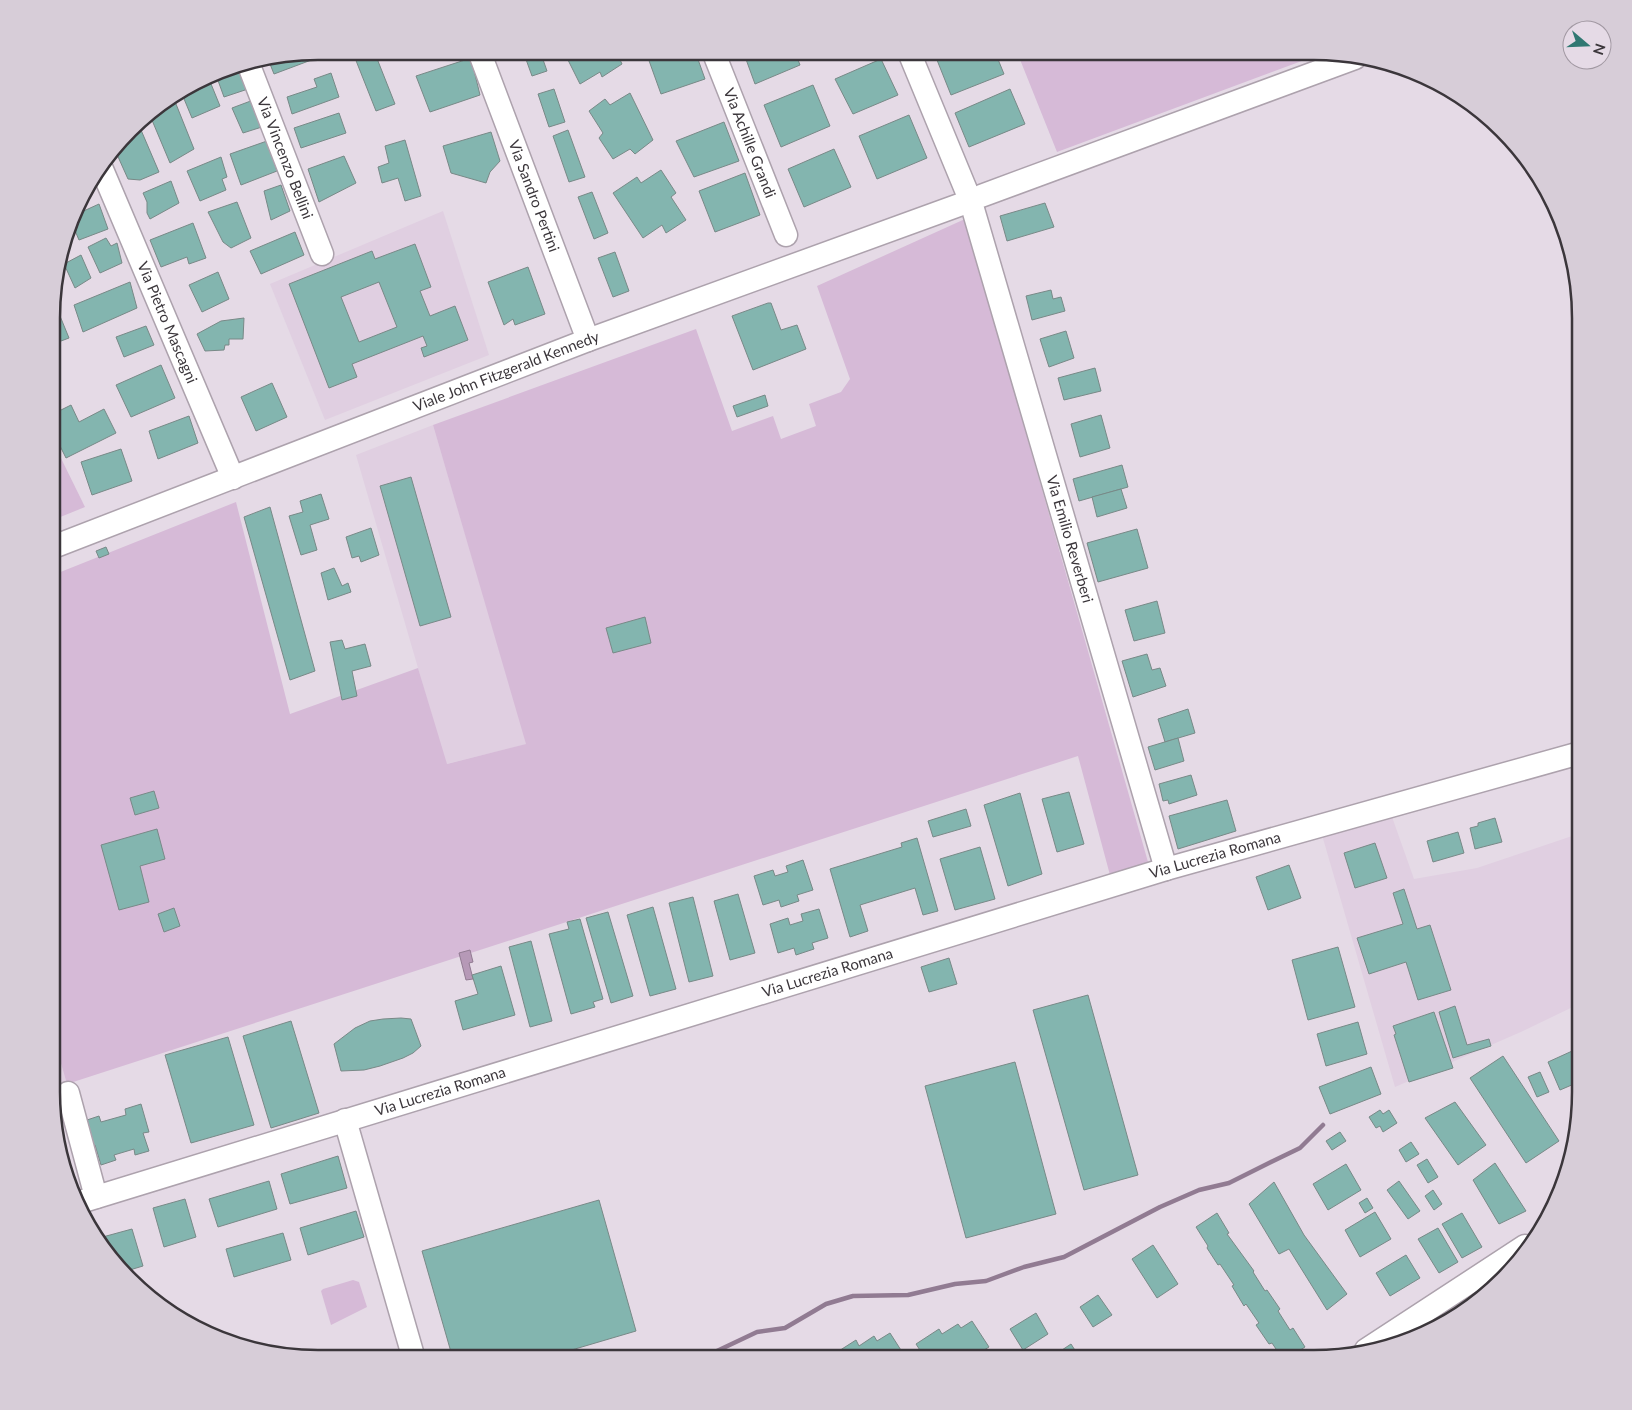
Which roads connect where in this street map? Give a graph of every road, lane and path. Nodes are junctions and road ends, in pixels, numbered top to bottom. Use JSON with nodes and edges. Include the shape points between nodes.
{"nodes":[{"id":1,"x":482,"y":60,"type":"edge"},
{"id":2,"x":716,"y":60,"type":"edge"},
{"id":3,"x":911,"y":60,"type":"edge"},
{"id":4,"x":1345,"y":62,"type":"edge"},
{"id":5,"x":250,"y":69,"type":"edge"},
{"id":6,"x":104,"y":174,"type":"edge"},
{"id":7,"x":970,"y":200,"type":"junction"},
{"id":8,"x":786,"y":235,"type":"dead end"},
{"id":9,"x":322,"y":254,"type":"dead end"},
{"id":10,"x":588,"y":340,"type":"junction"},
{"id":11,"x":232,"y":478,"type":"junction"},
{"id":12,"x":60,"y":544,"type":"edge"},
{"id":13,"x":1572,"y":756,"type":"edge"},
{"id":14,"x":1166,"y":869,"type":"junction"},
{"id":15,"x":68,"y":1093,"type":"dead end"},
{"id":16,"x":345,"y":1120,"type":"junction"},
{"id":17,"x":86,"y":1200,"type":"edge"},
{"id":18,"x":1516,"y":1252,"type":"edge"},
{"id":19,"x":1379,"y":1341,"type":"edge"},
{"id":20,"x":411,"y":1350,"type":"edge"}],
"edges":[{"from":1,"to":10,"type":"street","name":"Via Sandro Pertini"},
{"from":2,"to":8,"type":"street","name":"Via Achille Grandi"},
{"from":3,"to":7,"type":"street","name":"Via Emilio Reverberi"},
{"from":4,"to":7,"type":"street","name":"Viale John Fitzgerald Kennedy"},
{"from":5,"to":9,"type":"street","name":"Via Vincenzo Bellini"},
{"from":6,"to":11,"type":"street","name":"Via Pietro Mascagni"},
{"from":7,"to":10,"type":"street","name":"Viale John Fitzgerald Kennedy"},
{"from":7,"to":14,"type":"street","name":"Via Emilio Reverberi"},
{"from":10,"to":11,"type":"street","name":"Viale John Fitzgerald Kennedy"},
{"from":11,"to":12,"type":"street","name":"Viale John Fitzgerald Kennedy"},
{"from":13,"to":14,"type":"street","name":"Via Lucrezia Romana"},
{"from":14,"to":16,"type":"street","name":"Via Lucrezia Romana"},
{"from":15,"to":17,"type":"street"},
{"from":16,"to":17,"type":"street","name":"Via Lucrezia Romana"},
{"from":16,"to":20,"type":"street"},
{"from":18,"to":19,"type":"street"}]}
